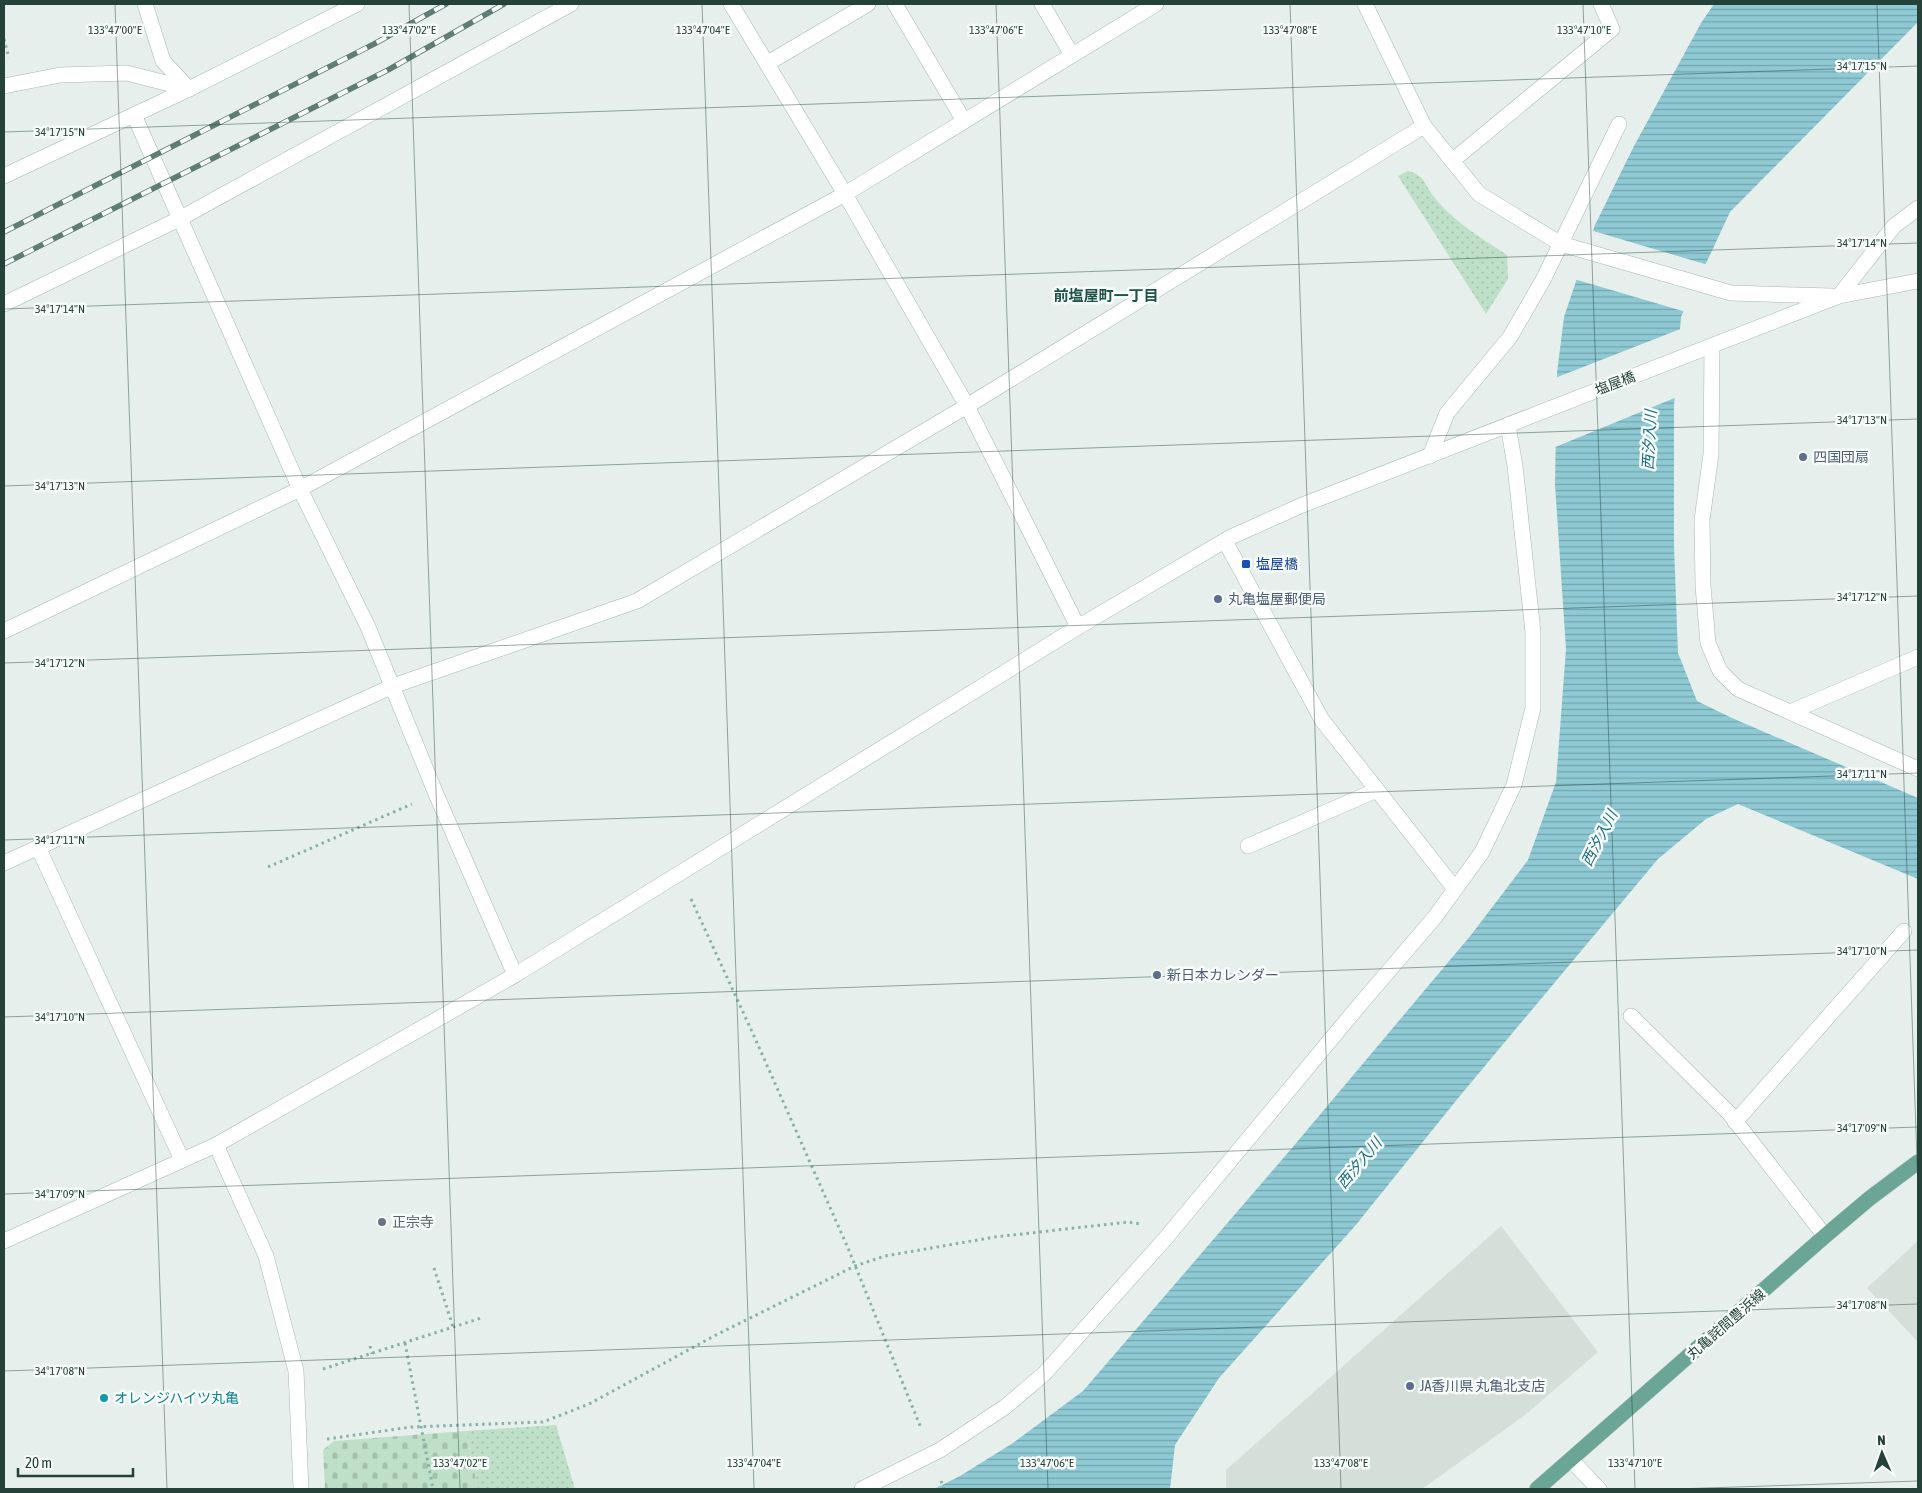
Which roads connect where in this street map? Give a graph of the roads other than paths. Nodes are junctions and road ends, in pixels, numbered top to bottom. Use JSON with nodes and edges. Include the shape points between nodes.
{"nodes":[{"id":1,"x":145,"y":4,"type":"edge"},
{"id":2,"x":357,"y":4,"type":"edge"},
{"id":3,"x":571,"y":4,"type":"edge"},
{"id":4,"x":731,"y":4,"type":"edge"},
{"id":5,"x":868,"y":4,"type":"edge"},
{"id":6,"x":895,"y":4,"type":"edge"},
{"id":7,"x":1042,"y":4,"type":"edge"},
{"id":8,"x":1156,"y":4,"type":"edge"},
{"id":9,"x":1365,"y":4,"type":"edge"},
{"id":10,"x":1601,"y":4,"type":"edge"},
{"id":11,"x":1072,"y":55,"type":"junction"},
{"id":12,"x":768,"y":63,"type":"junction"},
{"id":13,"x":4,"y":86,"type":"edge"},
{"id":14,"x":189,"y":89,"type":"junction"},
{"id":15,"x":134,"y":114,"type":"junction"},
{"id":16,"x":964,"y":121,"type":"junction"},
{"id":17,"x":1618,"y":124,"type":"dead end"},
{"id":18,"x":1424,"y":126,"type":"junction"},
{"id":19,"x":1452,"y":161,"type":"junction"},
{"id":20,"x":4,"y":176,"type":"edge"},
{"id":21,"x":845,"y":194,"type":"junction"},
{"id":22,"x":1918,"y":208,"type":"edge"},
{"id":23,"x":179,"y":219,"type":"junction"},
{"id":24,"x":1568,"y":246,"type":"junction"},
{"id":25,"x":1918,"y":281,"type":"edge"},
{"id":26,"x":1839,"y":296,"type":"junction"},
{"id":27,"x":4,"y":304,"type":"edge"},
{"id":28,"x":1706,"y":348,"type":"junction"},
{"id":29,"x":967,"y":406,"type":"junction"},
{"id":30,"x":1508,"y":425,"type":"junction"},
{"id":31,"x":1430,"y":456,"type":"junction"},
{"id":32,"x":300,"y":489,"type":"junction"},
{"id":33,"x":1225,"y":541,"type":"junction"},
{"id":34,"x":1078,"y":627,"type":"junction"},
{"id":35,"x":4,"y":632,"type":"edge"},
{"id":36,"x":1918,"y":658,"type":"edge"},
{"id":37,"x":393,"y":686,"type":"junction"},
{"id":38,"x":1790,"y":712,"type":"junction"},
{"id":39,"x":1918,"y":769,"type":"edge"},
{"id":40,"x":1377,"y":790,"type":"junction"},
{"id":41,"x":1248,"y":846,"type":"dead end"},
{"id":42,"x":38,"y":847,"type":"junction"},
{"id":43,"x":4,"y":863,"type":"edge"},
{"id":44,"x":1455,"y":889,"type":"junction"},
{"id":45,"x":1904,"y":931,"type":"dead end"},
{"id":46,"x":515,"y":975,"type":"junction"},
{"id":47,"x":1631,"y":1016,"type":"dead end"},
{"id":48,"x":1735,"y":1122,"type":"junction"},
{"id":49,"x":216,"y":1145,"type":"junction"},
{"id":50,"x":182,"y":1160,"type":"junction"},
{"id":51,"x":1918,"y":1162,"type":"edge"},
{"id":52,"x":1826,"y":1236,"type":"junction"},
{"id":53,"x":4,"y":1241,"type":"edge"},
{"id":54,"x":1571,"y":1460,"type":"junction"},
{"id":55,"x":301,"y":1489,"type":"edge"},
{"id":56,"x":862,"y":1489,"type":"edge"},
{"id":57,"x":1537,"y":1489,"type":"edge"},
{"id":58,"x":1599,"y":1489,"type":"edge"}],
"edges":[{"from":1,"to":14,"type":"street","via":[[163,61]]},
{"from":2,"to":14,"type":"street"},
{"from":3,"to":23,"type":"street"},
{"from":4,"to":12,"type":"street"},
{"from":5,"to":12,"type":"street"},
{"from":6,"to":16,"type":"street"},
{"from":7,"to":11,"type":"street"},
{"from":8,"to":11,"type":"street"},
{"from":9,"to":18,"type":"street"},
{"from":10,"to":19,"type":"street","via":[[1612,28]]},
{"from":11,"to":16,"type":"street"},
{"from":12,"to":21,"type":"street"},
{"from":13,"to":14,"type":"street","via":[[60,75],[127,73]]},
{"from":14,"to":15,"type":"street"},
{"from":15,"to":20,"type":"street"},
{"from":15,"to":23,"type":"street"},
{"from":16,"to":21,"type":"street"},
{"from":17,"to":24,"type":"street"},
{"from":18,"to":19,"type":"street"},
{"from":18,"to":29,"type":"street"},
{"from":19,"to":24,"type":"street","via":[[1479,194]]},
{"from":21,"to":29,"type":"street"},
{"from":21,"to":32,"type":"street"},
{"from":22,"to":26,"type":"street","via":[[1894,226]]},
{"from":23,"to":27,"type":"street"},
{"from":23,"to":32,"type":"street"},
{"from":24,"to":26,"type":"street","via":[[1731,293]]},
{"from":24,"to":31,"type":"street","via":[[1543,280],[1510,337],[1447,413]]},
{"from":25,"to":26,"type":"street"},
{"from":26,"to":28,"type":"street","name":"塩屋橋"},
{"from":28,"to":30,"type":"street","name":"塩屋橋"},
{"from":28,"to":38,"type":"street","via":[[1711,454],[1702,520],[1708,643],[1720,670],[1738,689]]},
{"from":29,"to":34,"type":"street"},
{"from":29,"to":37,"type":"street","via":[[637,601]]},
{"from":30,"to":31,"type":"street","name":"塩屋橋"},
{"from":30,"to":44,"type":"street","via":[[1533,632],[1533,708],[1514,785],[1482,852]]},
{"from":31,"to":33,"type":"street","name":"塩屋橋","via":[[1300,506]]},
{"from":32,"to":35,"type":"street"},
{"from":32,"to":37,"type":"street","via":[[368,627]]},
{"from":33,"to":34,"type":"street","name":"塩屋橋"},
{"from":33,"to":40,"type":"street","via":[[1322,720]]},
{"from":34,"to":46,"type":"street","name":"塩屋橋"},
{"from":36,"to":38,"type":"street"},
{"from":37,"to":42,"type":"street"},
{"from":37,"to":46,"type":"street"},
{"from":38,"to":39,"type":"street"},
{"from":40,"to":41,"type":"street"},
{"from":40,"to":44,"type":"street"},
{"from":42,"to":43,"type":"street"},
{"from":42,"to":50,"type":"street"},
{"from":44,"to":56,"type":"street","via":[[1165,1239],[1044,1374],[1005,1407],[931,1454]]},
{"from":45,"to":48,"type":"street"},
{"from":46,"to":49,"type":"street","name":"塩屋橋"},
{"from":47,"to":48,"type":"street"},
{"from":48,"to":52,"type":"street"},
{"from":49,"to":50,"type":"street","name":"塩屋橋"},
{"from":49,"to":55,"type":"street","via":[[266,1256],[296,1371]]},
{"from":50,"to":53,"type":"street","name":"塩屋橋"},
{"from":51,"to":52,"type":"main road","name":"丸亀詫間豊浜線"},
{"from":52,"to":54,"type":"main road","name":"丸亀詫間豊浜線"},
{"from":54,"to":57,"type":"main road","name":"丸亀詫間豊浜線"},
{"from":54,"to":58,"type":"street"}]}
